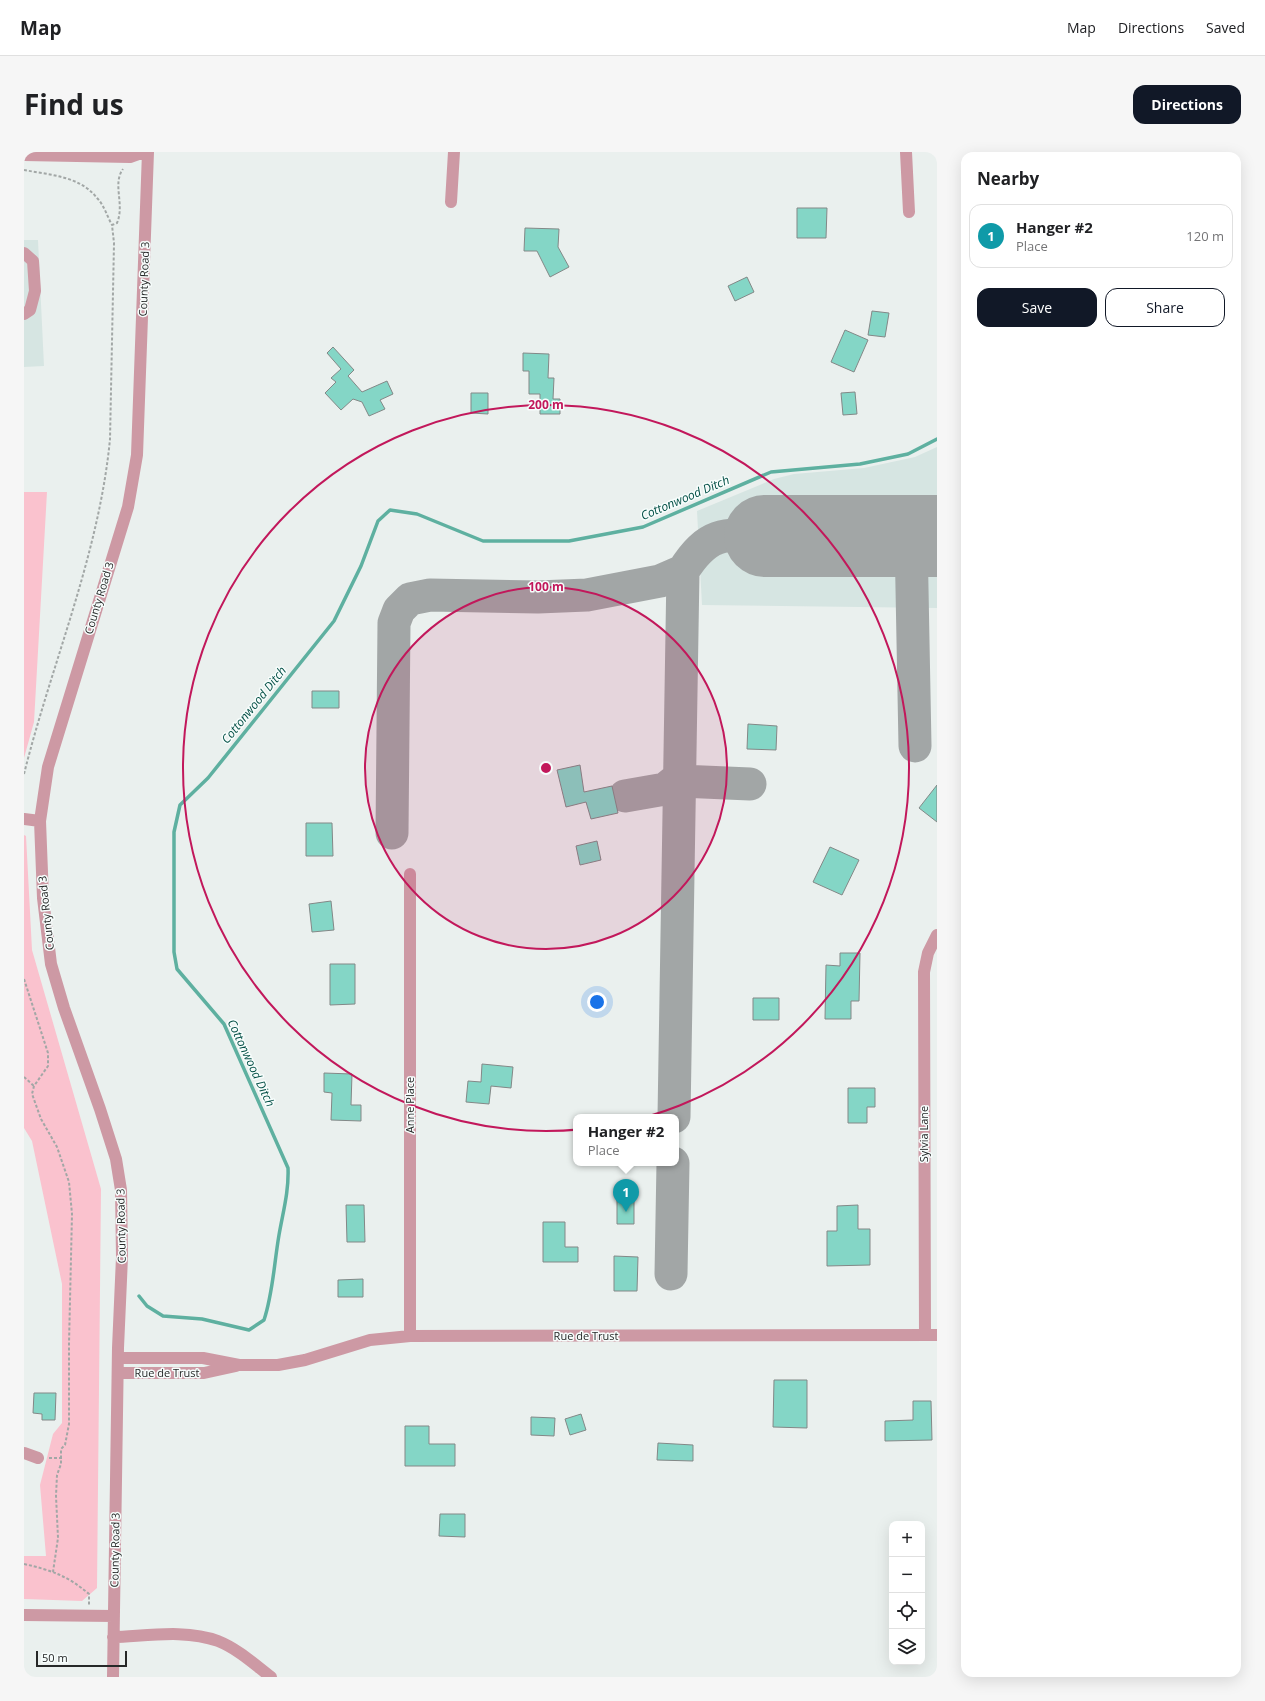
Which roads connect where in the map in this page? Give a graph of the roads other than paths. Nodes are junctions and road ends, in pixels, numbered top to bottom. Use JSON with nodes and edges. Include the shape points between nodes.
{"nodes":[{"id":1,"x":144,"y":152,"type":"edge"},
{"id":2,"x":148,"y":152,"type":"edge"},
{"id":3,"x":454,"y":152,"type":"edge"},
{"id":4,"x":906,"y":152,"type":"edge"},
{"id":5,"x":24,"y":155,"type":"edge"},
{"id":6,"x":452,"y":202,"type":"dead end"},
{"id":7,"x":909,"y":212,"type":"dead end"},
{"id":8,"x":24,"y":253,"type":"edge"},
{"id":9,"x":24,"y":314,"type":"edge"},
{"id":10,"x":24,"y":819,"type":"edge"},
{"id":11,"x":40,"y":821,"type":"junction"},
{"id":12,"x":410,"y":874,"type":"dead end"},
{"id":13,"x":937,"y":935,"type":"edge"},
{"id":14,"x":931,"y":1335,"type":"edge"},
{"id":15,"x":410,"y":1336,"type":"junction"},
{"id":16,"x":118,"y":1358,"type":"junction"},
{"id":17,"x":239,"y":1365,"type":"junction"},
{"id":18,"x":118,"y":1373,"type":"junction"},
{"id":19,"x":24,"y":1452,"type":"edge"},
{"id":20,"x":38,"y":1458,"type":"dead end"},
{"id":21,"x":24,"y":1615,"type":"edge"},
{"id":22,"x":114,"y":1616,"type":"junction"},
{"id":23,"x":113,"y":1637,"type":"junction"},
{"id":24,"x":113,"y":1677,"type":"edge"},
{"id":25,"x":271,"y":1677,"type":"edge"}],
"edges":[{"from":1,"to":5,"type":"street","via":[[130,157]]},
{"from":2,"to":11,"type":"street","name":"County Road 3","via":[[137,455],[128,507],[48,767]]},
{"from":3,"to":6,"type":"street"},
{"from":4,"to":7,"type":"street"},
{"from":8,"to":9,"type":"street","via":[[33,261],[35,291],[30,310]]},
{"from":10,"to":11,"type":"street"},
{"from":11,"to":16,"type":"street","name":"County Road 3","via":[[43,898],[51,964],[116,1159],[120,1190],[122,1257]]},
{"from":12,"to":15,"type":"street","name":"Anne Place"},
{"from":13,"to":14,"type":"street","name":"Sylvia Lane","via":[[928,953],[924,972]]},
{"from":14,"to":15,"type":"street","name":"Rue de Trust"},
{"from":15,"to":17,"type":"street","name":"Rue de Trust","via":[[370,1340],[305,1360],[278,1365]]},
{"from":16,"to":17,"type":"street","name":"Rue de Trust","via":[[203,1358]]},
{"from":16,"to":18,"type":"street","name":"County Road 3"},
{"from":17,"to":18,"type":"street","name":"Rue de Trust","via":[[204,1373]]},
{"from":18,"to":22,"type":"street","name":"County Road 3"},
{"from":19,"to":20,"type":"street"},
{"from":21,"to":22,"type":"street"},
{"from":22,"to":23,"type":"street","name":"County Road 3"},
{"from":23,"to":24,"type":"street","name":"County Road 3"},
{"from":23,"to":25,"type":"street","via":[[198,1635],[232,1648]]}]}
